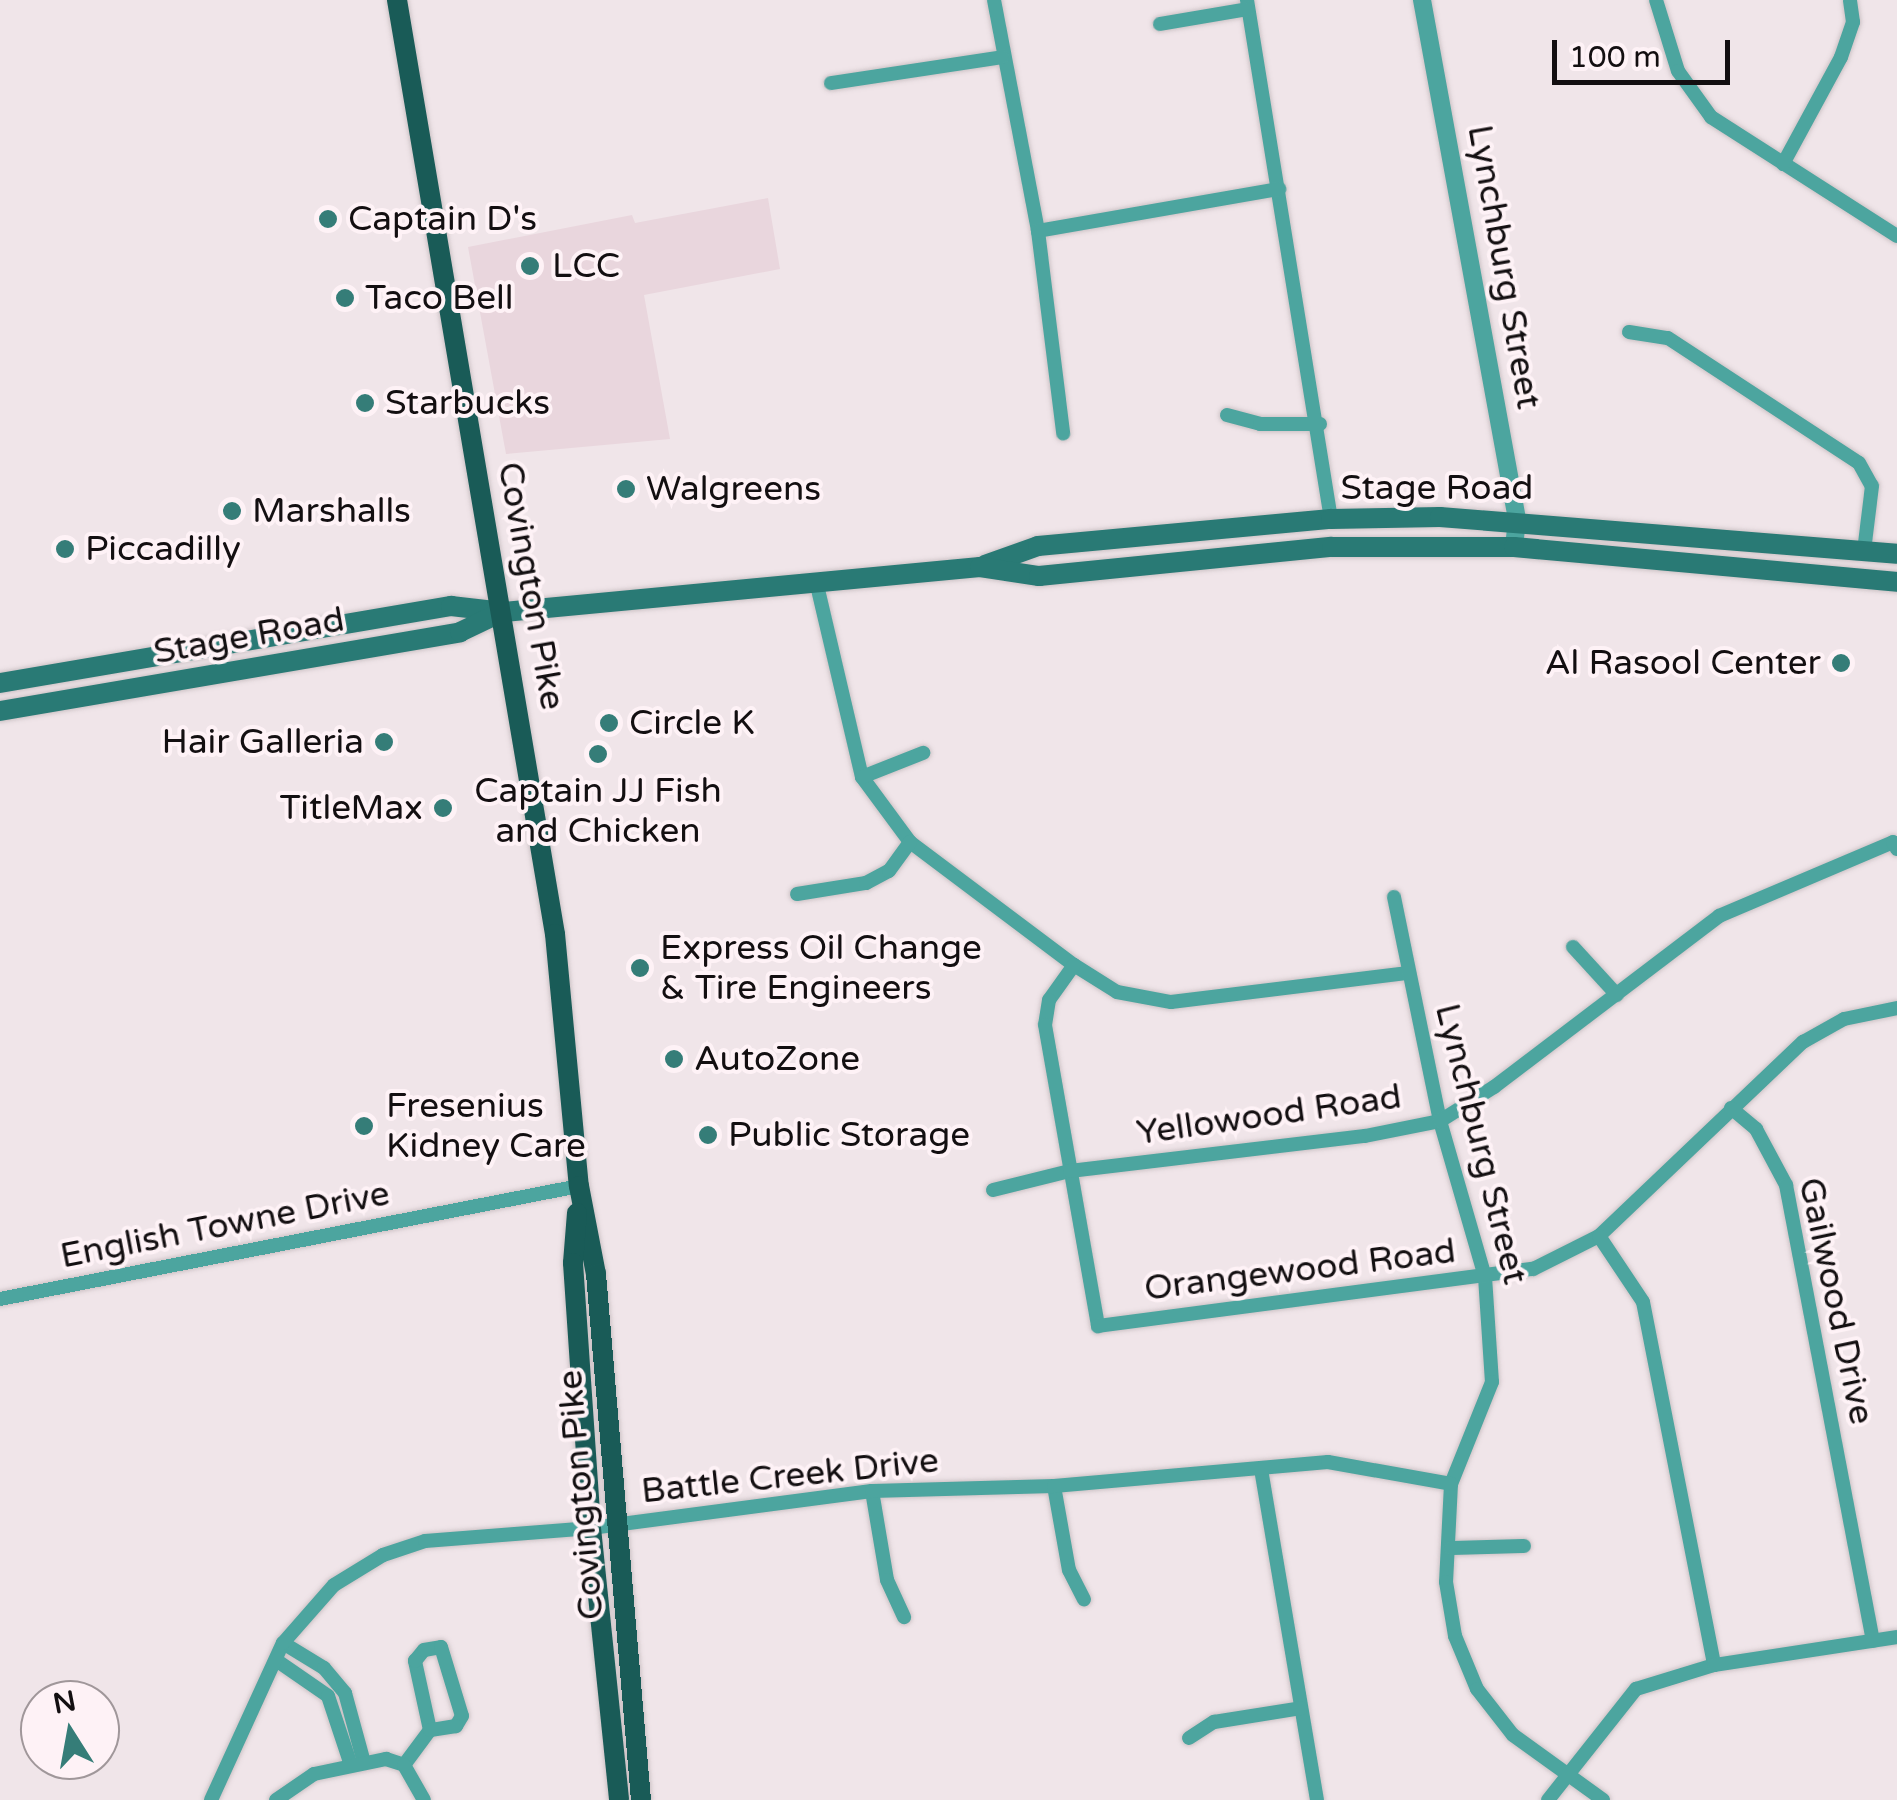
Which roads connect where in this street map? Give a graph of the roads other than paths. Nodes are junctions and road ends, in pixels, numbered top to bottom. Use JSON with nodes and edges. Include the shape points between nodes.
{"nodes":[{"id":1,"x":397,"y":0,"type":"edge"},
{"id":2,"x":994,"y":0,"type":"edge"},
{"id":3,"x":1422,"y":0,"type":"edge"},
{"id":4,"x":1656,"y":0,"type":"edge"},
{"id":5,"x":1850,"y":0,"type":"edge"},
{"id":6,"x":1247,"y":4,"type":"edge"},
{"id":7,"x":1160,"y":24,"type":"dead end"},
{"id":8,"x":1002,"y":56,"type":"junction"},
{"id":9,"x":831,"y":83,"type":"dead end"},
{"id":10,"x":1783,"y":164,"type":"junction"},
{"id":11,"x":1278,"y":189,"type":"junction"},
{"id":12,"x":1038,"y":231,"type":"junction"},
{"id":13,"x":1897,"y":236,"type":"edge"},
{"id":14,"x":1630,"y":332,"type":"dead end"},
{"id":15,"x":1227,"y":415,"type":"dead end"},
{"id":16,"x":1320,"y":424,"type":"junction"},
{"id":17,"x":1063,"y":432,"type":"dead end"},
{"id":18,"x":1331,"y":519,"type":"junction"},
{"id":19,"x":1517,"y":519,"type":"junction"},
{"id":20,"x":1514,"y":547,"type":"junction"},
{"id":21,"x":1864,"y":551,"type":"junction"},
{"id":22,"x":1897,"y":554,"type":"edge"},
{"id":23,"x":980,"y":567,"type":"junction"},
{"id":24,"x":816,"y":582,"type":"junction"},
{"id":25,"x":1897,"y":582,"type":"edge"},
{"id":26,"x":504,"y":612,"type":"junction"},
{"id":27,"x":0,"y":683,"type":"edge"},
{"id":28,"x":0,"y":711,"type":"edge"},
{"id":29,"x":923,"y":753,"type":"dead end"},
{"id":30,"x":862,"y":778,"type":"junction"},
{"id":31,"x":910,"y":842,"type":"junction"},
{"id":32,"x":1895,"y":845,"type":"edge"},
{"id":33,"x":797,"y":894,"type":"dead end"},
{"id":34,"x":1394,"y":898,"type":"dead end"},
{"id":35,"x":1573,"y":947,"type":"dead end"},
{"id":36,"x":1074,"y":965,"type":"junction"},
{"id":37,"x":1406,"y":974,"type":"junction"},
{"id":38,"x":1617,"y":995,"type":"junction"},
{"id":39,"x":1897,"y":1008,"type":"edge"},
{"id":40,"x":1731,"y":1108,"type":"junction"},
{"id":41,"x":1440,"y":1121,"type":"junction"},
{"id":42,"x":1070,"y":1171,"type":"junction"},
{"id":43,"x":579,"y":1186,"type":"junction"},
{"id":44,"x":993,"y":1190,"type":"dead end"},
{"id":45,"x":1599,"y":1236,"type":"junction"},
{"id":46,"x":1485,"y":1277,"type":"junction"},
{"id":47,"x":0,"y":1298,"type":"edge"},
{"id":48,"x":1261,"y":1469,"type":"junction"},
{"id":49,"x":1452,"y":1484,"type":"junction"},
{"id":50,"x":1054,"y":1486,"type":"junction"},
{"id":51,"x":872,"y":1491,"type":"junction"},
{"id":52,"x":614,"y":1525,"type":"junction"},
{"id":53,"x":591,"y":1528,"type":"junction"},
{"id":54,"x":1524,"y":1546,"type":"dead end"},
{"id":55,"x":1451,"y":1548,"type":"junction"},
{"id":56,"x":1084,"y":1598,"type":"dead end"},
{"id":57,"x":904,"y":1617,"type":"dead end"},
{"id":58,"x":1897,"y":1636,"type":"edge"},
{"id":59,"x":1874,"y":1641,"type":"junction"},
{"id":60,"x":283,"y":1642,"type":"junction"},
{"id":61,"x":276,"y":1660,"type":"junction"},
{"id":62,"x":1714,"y":1666,"type":"junction"},
{"id":63,"x":1301,"y":1708,"type":"junction"},
{"id":64,"x":430,"y":1730,"type":"junction"},
{"id":65,"x":1189,"y":1738,"type":"dead end"},
{"id":66,"x":356,"y":1760,"type":"junction"},
{"id":67,"x":404,"y":1765,"type":"junction"},
{"id":68,"x":1566,"y":1777,"type":"junction"},
{"id":69,"x":211,"y":1800,"type":"edge"},
{"id":70,"x":276,"y":1800,"type":"edge"},
{"id":71,"x":424,"y":1800,"type":"edge"},
{"id":72,"x":619,"y":1800,"type":"edge"},
{"id":73,"x":641,"y":1800,"type":"edge"},
{"id":74,"x":1316,"y":1800,"type":"edge"},
{"id":75,"x":1548,"y":1800,"type":"edge"},
{"id":76,"x":1603,"y":1800,"type":"edge"}],
"edges":[{"from":1,"to":26,"type":"main road","name":"Covington Pike"},
{"from":2,"to":8,"type":"street"},
{"from":3,"to":19,"type":"street","name":"Lynchburg Street"},
{"from":4,"to":10,"type":"street","via":[[1678,71],[1711,118]]},
{"from":5,"to":10,"type":"street","via":[[1853,22],[1841,57]]},
{"from":6,"to":7,"type":"street"},
{"from":6,"to":11,"type":"street"},
{"from":8,"to":9,"type":"street"},
{"from":8,"to":12,"type":"street"},
{"from":10,"to":13,"type":"street"},
{"from":11,"to":12,"type":"street"},
{"from":11,"to":16,"type":"street"},
{"from":12,"to":17,"type":"street"},
{"from":14,"to":21,"type":"street","via":[[1668,338],[1859,464],[1872,486]]},
{"from":15,"to":16,"type":"street","via":[[1260,424]]},
{"from":16,"to":18,"type":"street"},
{"from":18,"to":19,"type":"main road","name":"Stage Road"},
{"from":18,"to":23,"type":"main road","name":"Stage Road","via":[[1038,546]]},
{"from":19,"to":20,"type":"street","name":"Lynchburg Street"},
{"from":19,"to":21,"type":"main road","name":"Stage Road"},
{"from":20,"to":23,"type":"main road","name":"Stage Road","via":[[1332,547],[1039,576]]},
{"from":20,"to":25,"type":"main road","name":"Stage Road"},
{"from":21,"to":22,"type":"main road","name":"Stage Road"},
{"from":23,"to":24,"type":"main road","name":"Stage Road"},
{"from":24,"to":26,"type":"main road","name":"Stage Road"},
{"from":24,"to":30,"type":"street"},
{"from":26,"to":27,"type":"main road","name":"Stage Road","via":[[451,606]]},
{"from":26,"to":28,"type":"main road","name":"Stage Road","via":[[460,632]]},
{"from":26,"to":43,"type":"main road","name":"Covington Pike","via":[[555,934]]},
{"from":29,"to":30,"type":"street"},
{"from":30,"to":31,"type":"street"},
{"from":31,"to":33,"type":"street","via":[[889,871],[866,883]]},
{"from":31,"to":36,"type":"street"},
{"from":32,"to":38,"type":"street","name":"Yellowood Road","via":[[1719,916]]},
{"from":34,"to":37,"type":"street","name":"Lynchburg Street"},
{"from":35,"to":38,"type":"street"},
{"from":36,"to":37,"type":"street","via":[[1117,992],[1172,1002]]},
{"from":36,"to":42,"type":"street","via":[[1049,1000],[1045,1025]]},
{"from":37,"to":41,"type":"street","name":"Lynchburg Street"},
{"from":38,"to":41,"type":"street","name":"Yellowood Road"},
{"from":39,"to":40,"type":"street","name":"Orangewood Road","via":[[1844,1019],[1803,1042]]},
{"from":40,"to":45,"type":"street","name":"Orangewood Road"},
{"from":40,"to":59,"type":"street","name":"Gailwood Drive","via":[[1756,1129],[1786,1185]]},
{"from":41,"to":42,"type":"street","name":"Yellowood Road"},
{"from":41,"to":46,"type":"street","name":"Lynchburg Street"},
{"from":42,"to":44,"type":"street","name":"Yellowood Road"},
{"from":42,"to":46,"type":"street","name":"Orangewood Road","via":[[1098,1326]]},
{"from":43,"to":47,"type":"street","name":"English Towne Drive"},
{"from":43,"to":52,"type":"main road","name":"Covington Pike","via":[[596,1274]]},
{"from":43,"to":53,"type":"main road","name":"Covington Pike","via":[[573,1263]]},
{"from":45,"to":46,"type":"street","name":"Orangewood Road","via":[[1533,1269]]},
{"from":45,"to":62,"type":"street","via":[[1643,1302]]},
{"from":46,"to":49,"type":"street","name":"Lynchburg Street","via":[[1492,1382]]},
{"from":48,"to":49,"type":"street","name":"Battle Creek Drive","via":[[1328,1462]]},
{"from":48,"to":50,"type":"street","name":"Battle Creek Drive"},
{"from":48,"to":63,"type":"street"},
{"from":49,"to":55,"type":"street","name":"Lynchburg Street"},
{"from":50,"to":51,"type":"street","name":"Battle Creek Drive"},
{"from":50,"to":56,"type":"street","via":[[1068,1570]]},
{"from":51,"to":52,"type":"street","name":"Battle Creek Drive"},
{"from":51,"to":57,"type":"street","via":[[887,1580]]},
{"from":52,"to":53,"type":"street","name":"Battle Creek Drive"},
{"from":52,"to":73,"type":"main road","name":"Covington Pike"},
{"from":53,"to":60,"type":"street","name":"Battle Creek Drive","via":[[425,1541],[383,1555],[334,1585]]},
{"from":53,"to":72,"type":"main road","name":"Covington Pike"},
{"from":54,"to":55,"type":"street"},
{"from":55,"to":68,"type":"street","name":"Lynchburg Street","via":[[1446,1582],[1455,1636],[1476,1689],[1513,1735]]},
{"from":58,"to":59,"type":"street"},
{"from":59,"to":62,"type":"street"},
{"from":60,"to":61,"type":"street","name":"Battle Creek Drive"},
{"from":60,"to":66,"type":"street","via":[[324,1668],[345,1693]]},
{"from":61,"to":66,"type":"street","via":[[328,1696]]},
{"from":61,"to":69,"type":"street","name":"Battle Creek Drive"},
{"from":62,"to":68,"type":"street","via":[[1636,1689]]},
{"from":63,"to":65,"type":"street","via":[[1214,1722]]},
{"from":63,"to":74,"type":"street"},
{"from":64,"to":64,"type":"street","via":[[416,1661],[424,1650],[441,1648],[462,1716],[456,1726]]},
{"from":64,"to":67,"type":"street"},
{"from":66,"to":67,"type":"street"},
{"from":66,"to":70,"type":"street","via":[[314,1774]]},
{"from":67,"to":71,"type":"street"},
{"from":68,"to":75,"type":"street"},
{"from":68,"to":76,"type":"street","name":"Lynchburg Street"}]}
